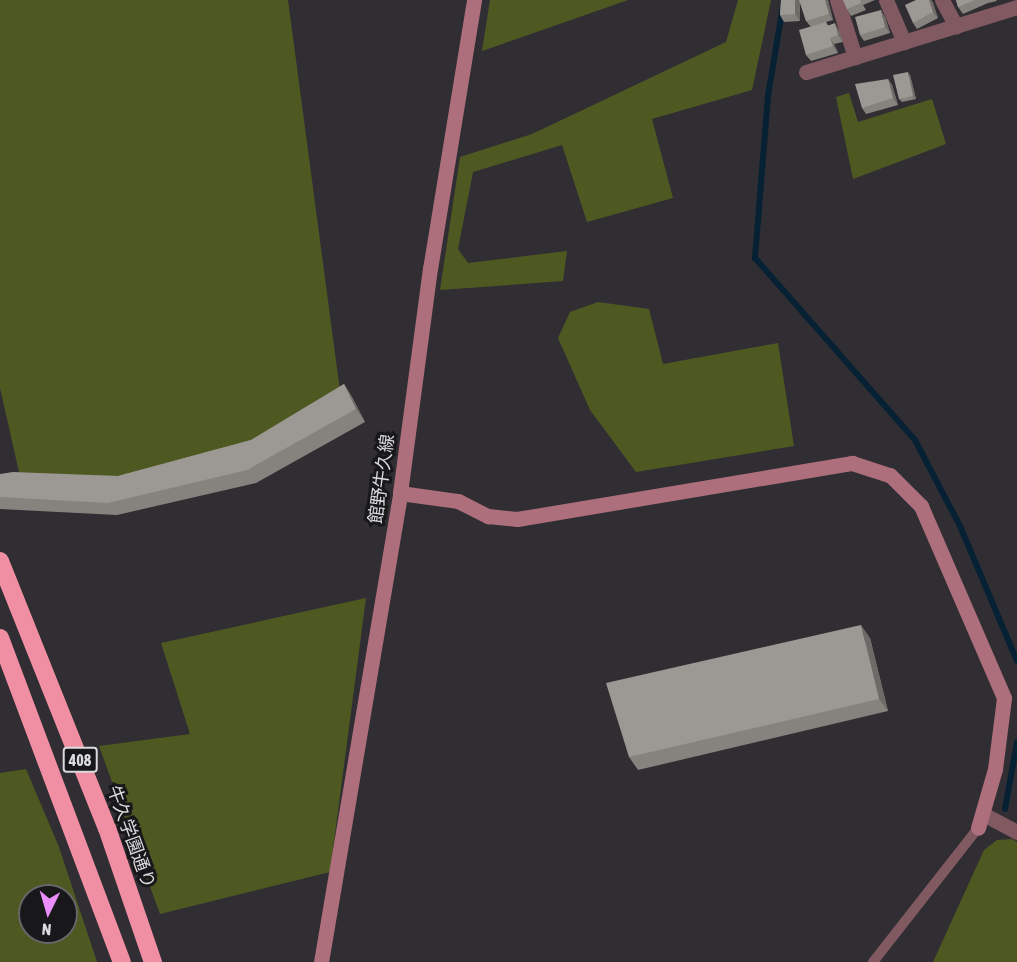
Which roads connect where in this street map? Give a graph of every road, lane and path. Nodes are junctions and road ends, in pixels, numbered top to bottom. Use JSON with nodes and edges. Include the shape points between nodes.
{"nodes":[{"id":1,"x":474,"y":0,"type":"edge"},
{"id":2,"x":837,"y":0,"type":"edge"},
{"id":3,"x":886,"y":0,"type":"edge"},
{"id":4,"x":942,"y":0,"type":"edge"},
{"id":5,"x":1010,"y":5,"type":"edge"},
{"id":6,"x":956,"y":26,"type":"junction"},
{"id":7,"x":904,"y":42,"type":"junction"},
{"id":8,"x":855,"y":57,"type":"junction"},
{"id":9,"x":806,"y":72,"type":"dead end"},
{"id":10,"x":400,"y":493,"type":"junction"},
{"id":11,"x":0,"y":561,"type":"edge"},
{"id":12,"x":0,"y":638,"type":"edge"},
{"id":13,"x":981,"y":822,"type":"junction"},
{"id":14,"x":1017,"y":832,"type":"edge"},
{"id":15,"x":122,"y":962,"type":"edge"},
{"id":16,"x":153,"y":962,"type":"edge"},
{"id":17,"x":321,"y":962,"type":"edge"},
{"id":18,"x":873,"y":962,"type":"edge"}],
"edges":[{"from":1,"to":10,"type":"main road","name":"館野牛久線","via":[[430,269]]},
{"from":2,"to":8,"type":"street"},
{"from":3,"to":7,"type":"street"},
{"from":4,"to":6,"type":"street"},
{"from":5,"to":6,"type":"street"},
{"from":6,"to":7,"type":"street"},
{"from":7,"to":8,"type":"street"},
{"from":8,"to":9,"type":"street"},
{"from":10,"to":13,"type":"main road","via":[[458,501],[488,516],[517,519],[852,464],[890,475],[921,506],[1000,681],[1004,716]]},
{"from":10,"to":17,"type":"main road","name":"館野牛久線"},
{"from":11,"to":16,"type":"highway","name":"牛久学園通り","number":"408","via":[[106,828]]},
{"from":12,"to":15,"type":"highway","number":"408"},
{"from":13,"to":14,"type":"street"},
{"from":13,"to":18,"type":"lane"}]}
